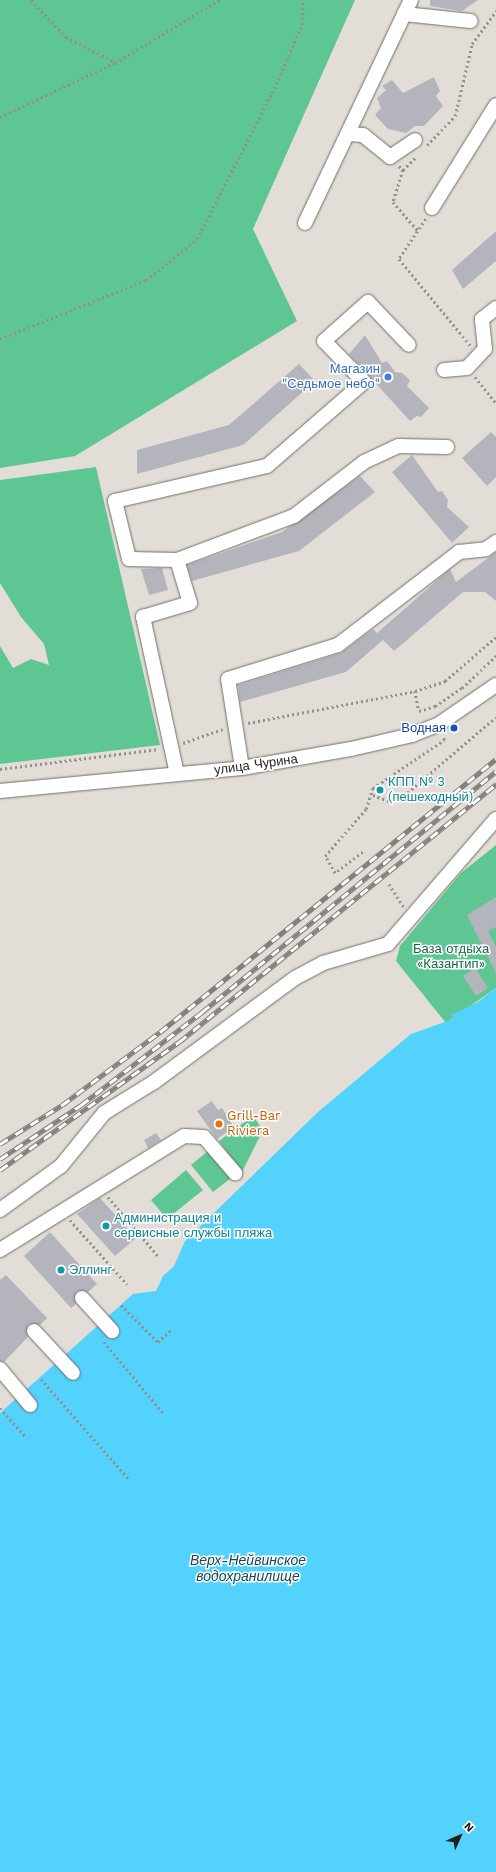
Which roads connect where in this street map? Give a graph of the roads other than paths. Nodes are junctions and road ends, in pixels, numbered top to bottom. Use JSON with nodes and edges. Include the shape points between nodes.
{"nodes":[{"id":1,"x":411,"y":0,"type":"edge"},
{"id":2,"x":404,"y":14,"type":"junction"},
{"id":3,"x":471,"y":21,"type":"dead end"},
{"id":4,"x":496,"y":105,"type":"edge"},
{"id":5,"x":349,"y":134,"type":"junction"},
{"id":6,"x":419,"y":144,"type":"road end"},
{"id":7,"x":432,"y":208,"type":"road end"},
{"id":8,"x":305,"y":223,"type":"dead end"},
{"id":9,"x":496,"y":308,"type":"edge"},
{"id":10,"x":410,"y":345,"type":"dead end"},
{"id":11,"x":444,"y":370,"type":"dead end"},
{"id":12,"x":447,"y":447,"type":"dead end"},
{"id":13,"x":496,"y":542,"type":"edge"},
{"id":14,"x":177,"y":560,"type":"junction"},
{"id":15,"x":496,"y":685,"type":"edge"},
{"id":16,"x":242,"y":768,"type":"junction"},
{"id":17,"x":177,"y":774,"type":"junction"},
{"id":18,"x":0,"y":791,"type":"edge"},
{"id":19,"x":496,"y":819,"type":"edge"},
{"id":20,"x":235,"y":1173,"type":"dead end"},
{"id":21,"x":0,"y":1210,"type":"edge"},
{"id":22,"x":0,"y":1250,"type":"edge"},
{"id":23,"x":82,"y":1298,"type":"dead end"},
{"id":24,"x":34,"y":1331,"type":"dead end"},
{"id":25,"x":106,"y":1334,"type":"road end"},
{"id":26,"x":0,"y":1369,"type":"edge"},
{"id":27,"x":73,"y":1373,"type":"dead end"},
{"id":28,"x":30,"y":1405,"type":"dead end"}],
"edges":[{"from":1,"to":2,"type":"street"},
{"from":2,"to":3,"type":"street"},
{"from":2,"to":5,"type":"street"},
{"from":4,"to":7,"type":"street"},
{"from":5,"to":6,"type":"street","via":[[363,135],[390,158]]},
{"from":5,"to":8,"type":"street"},
{"from":9,"to":11,"type":"street","via":[[482,319],[485,349],[467,368]]},
{"from":10,"to":14,"type":"street","via":[[368,302],[324,341],[364,382],[266,466],[115,501],[129,559]]},
{"from":12,"to":14,"type":"street","via":[[400,446],[364,462],[294,516]]},
{"from":13,"to":16,"type":"street","via":[[486,549],[459,552],[338,645],[228,679]]},
{"from":14,"to":17,"type":"street","via":[[190,603],[143,617]]},
{"from":15,"to":16,"type":"street","name":"улица Чурина","via":[[439,724],[398,739]]},
{"from":16,"to":17,"type":"street","name":"улица Чурина"},
{"from":17,"to":18,"type":"street","name":"улица Чурина"},
{"from":19,"to":21,"type":"street","via":[[467,849],[406,927],[379,950],[323,963],[295,978],[154,1082],[104,1113],[61,1166]]},
{"from":20,"to":22,"type":"street","via":[[212,1144],[200,1135],[192,1134],[100,1187]]},
{"from":23,"to":25,"type":"street"},
{"from":24,"to":27,"type":"street"},
{"from":26,"to":28,"type":"street"}]}
